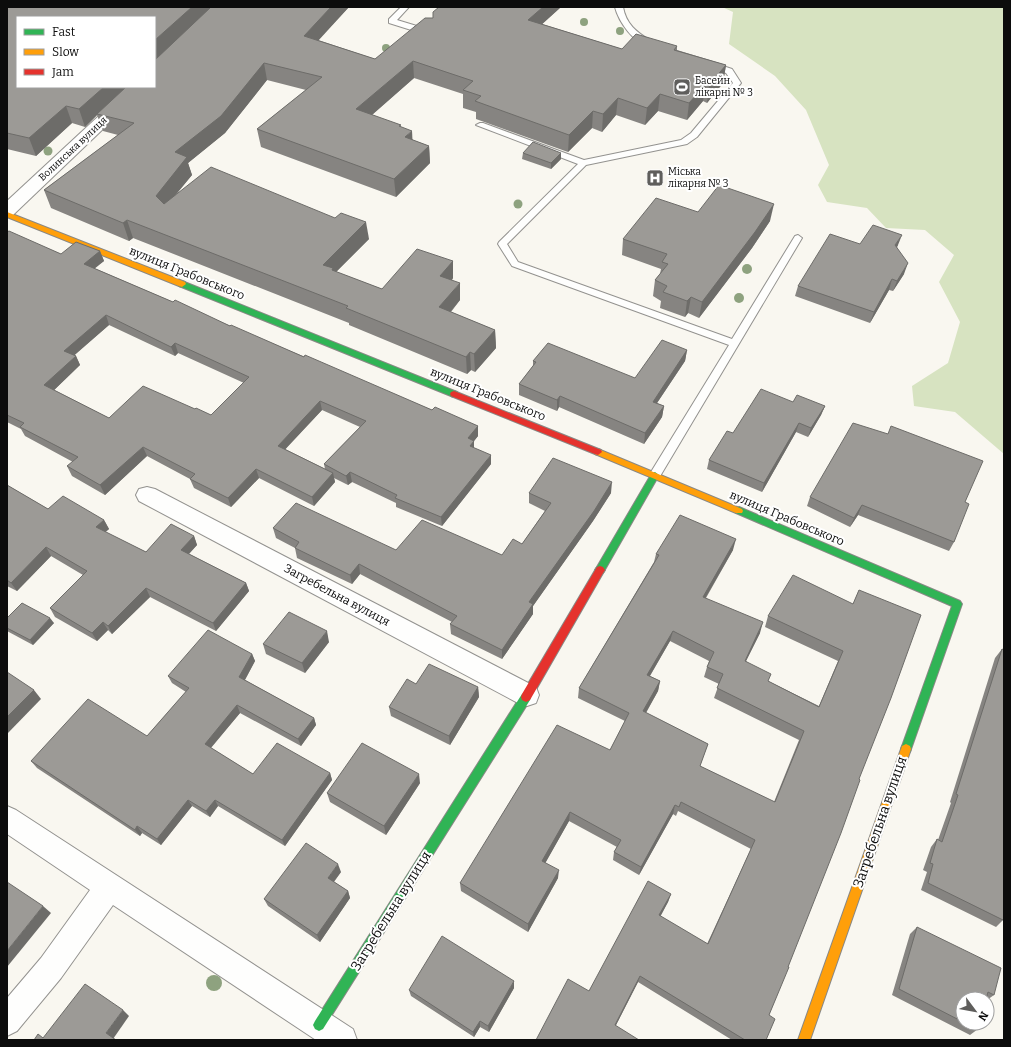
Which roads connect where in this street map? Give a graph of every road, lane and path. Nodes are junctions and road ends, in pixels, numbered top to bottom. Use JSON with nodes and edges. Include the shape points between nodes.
{"nodes":[{"id":1,"x":405,"y":7,"type":"edge"},
{"id":2,"x":618,"y":7,"type":"edge"},
{"id":3,"x":430,"y":32,"type":"edge"},
{"id":4,"x":657,"y":47,"type":"edge"},
{"id":5,"x":699,"y":61,"type":"edge"},
{"id":6,"x":138,"y":88,"type":"edge"},
{"id":7,"x":480,"y":125,"type":"edge"},
{"id":8,"x":583,"y":163,"type":"junction"},
{"id":9,"x":7,"y":212,"type":"edge"},
{"id":10,"x":798,"y":238,"type":"dead end"},
{"id":11,"x":734,"y":343,"type":"junction"},
{"id":12,"x":655,"y":475,"type":"junction"},
{"id":13,"x":147,"y":495,"type":"dead end"},
{"id":14,"x":957,"y":604,"type":"joint"},
{"id":15,"x":527,"y":695,"type":"junction"},
{"id":16,"x":7,"y":819,"type":"edge"},
{"id":17,"x":109,"y":887,"type":"junction"},
{"id":18,"x":7,"y":1021,"type":"edge"},
{"id":19,"x":319,"y":1025,"type":"junction"},
{"id":20,"x":342,"y":1040,"type":"edge"},
{"id":21,"x":804,"y":1040,"type":"edge"}],
"edges":[{"from":1,"to":3,"type":"lane","via":[[392,21]]},
{"from":2,"to":4,"type":"lane","via":[[621,18],[634,34]]},
{"from":5,"to":8,"type":"lane","via":[[729,71],[737,83],[694,135],[684,142]]},
{"from":6,"to":9,"type":"street","name":"Волинська вулиця"},
{"from":7,"to":8,"type":"lane"},
{"from":8,"to":11,"type":"lane","via":[[502,244],[516,264]]},
{"from":9,"to":12,"type":"street","name":"вулиця Грабовського"},
{"from":10,"to":11,"type":"lane"},
{"from":11,"to":12,"type":"lane"},
{"from":12,"to":14,"type":"street","name":"вулиця Грабовського"},
{"from":12,"to":15,"type":"street","name":"Загребельна вулиця"},
{"from":13,"to":15,"type":"street","name":"Загребельна вулиця"},
{"from":14,"to":21,"type":"street","name":"Загребельна вулиця"},
{"from":15,"to":19,"type":"street","name":"Загребельна вулиця"},
{"from":16,"to":17,"type":"street"},
{"from":17,"to":18,"type":"street","via":[[51,968]]},
{"from":17,"to":19,"type":"street"},
{"from":19,"to":20,"type":"street"}]}
